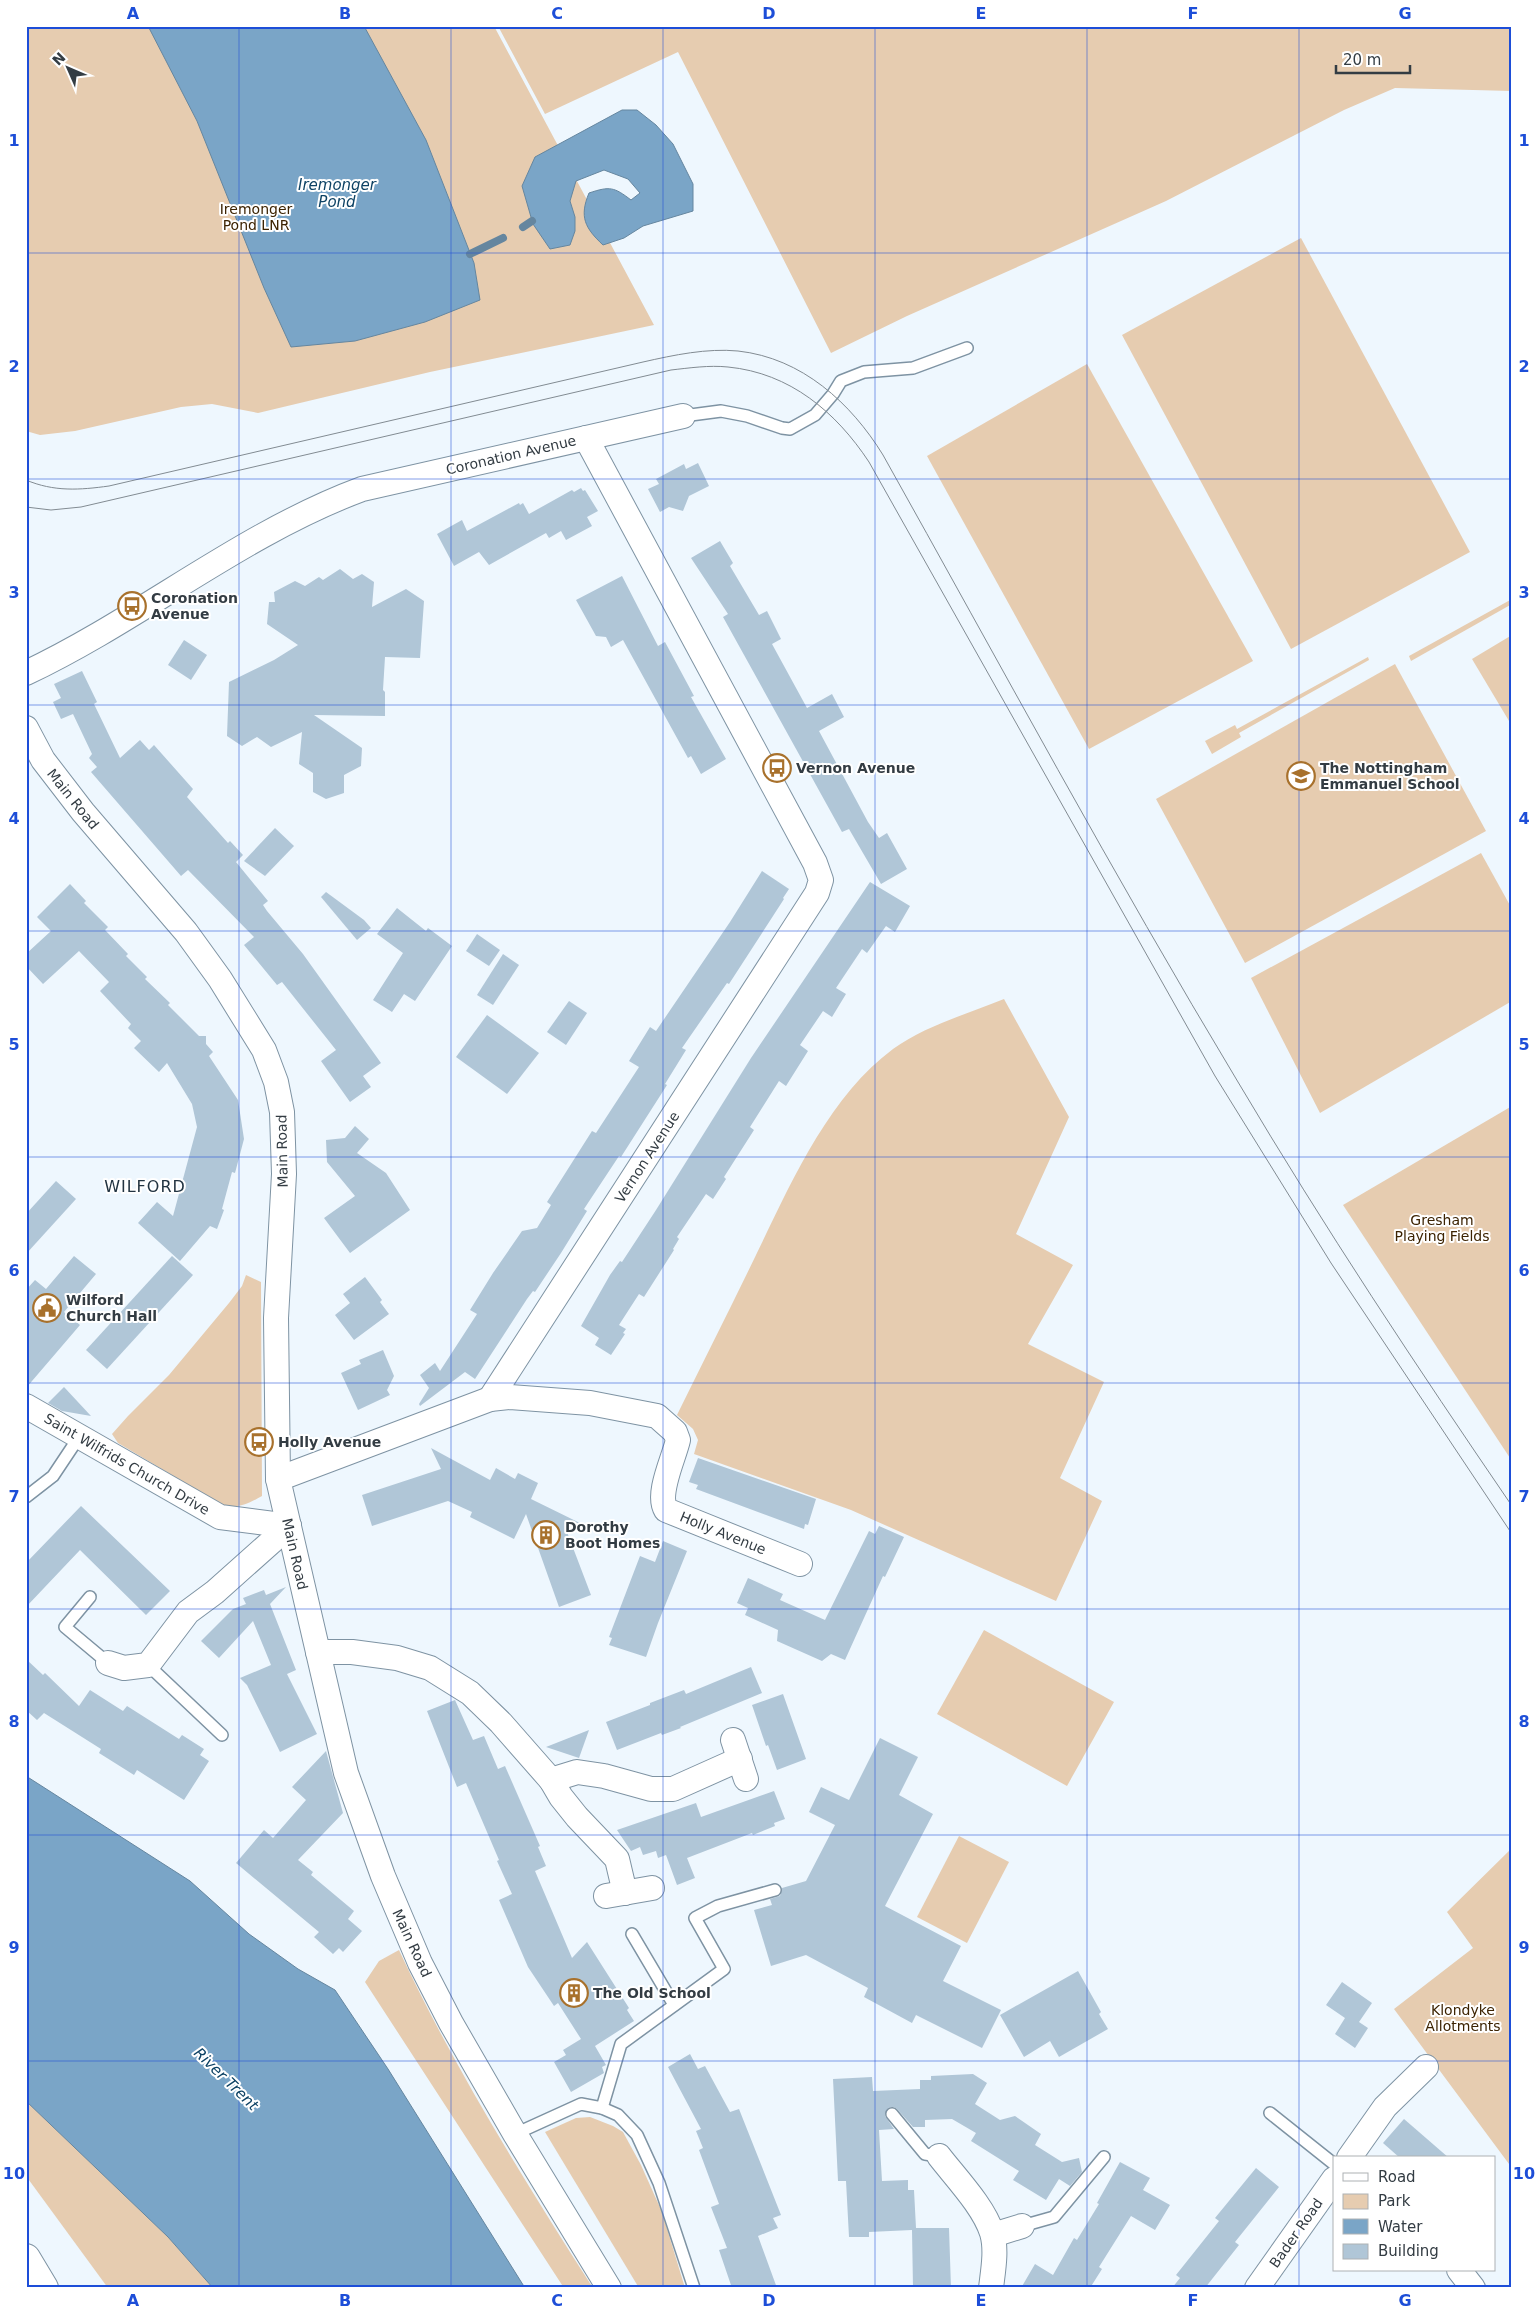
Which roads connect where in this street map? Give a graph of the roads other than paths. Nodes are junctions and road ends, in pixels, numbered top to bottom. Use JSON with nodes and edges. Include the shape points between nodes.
{"nodes":[{"id":1,"x":967,"y":348,"type":"dead end"},
{"id":2,"x":683,"y":416,"type":"joint"},
{"id":3,"x":586,"y":438,"type":"junction"},
{"id":4,"x":26,"y":673,"type":"edge"},
{"id":5,"x":26,"y":728,"type":"edge"},
{"id":6,"x":490,"y":1399,"type":"junction"},
{"id":7,"x":26,"y":1406,"type":"edge"},
{"id":8,"x":79,"y":1437,"type":"junction"},
{"id":9,"x":278,"y":1479,"type":"junction"},
{"id":10,"x":26,"y":1497,"type":"edge"},
{"id":11,"x":289,"y":1526,"type":"junction"},
{"id":12,"x":800,"y":1564,"type":"dead end"},
{"id":13,"x":90,"y":1597,"type":"dead end"},
{"id":14,"x":318,"y":1652,"type":"junction"},
{"id":15,"x":108,"y":1663,"type":"joint"},
{"id":16,"x":148,"y":1666,"type":"junction"},
{"id":17,"x":222,"y":1735,"type":"dead end"},
{"id":18,"x":740,"y":1760,"type":"dead end"},
{"id":19,"x":551,"y":1780,"type":"junction"},
{"id":20,"x":652,"y":1888,"type":"dead end"},
{"id":21,"x":775,"y":1890,"type":"dead end"},
{"id":22,"x":632,"y":1934,"type":"dead end"},
{"id":23,"x":674,"y":2005,"type":"junction"},
{"id":24,"x":1426,"y":2067,"type":"dead end"},
{"id":25,"x":602,"y":2108,"type":"junction"},
{"id":26,"x":1270,"y":2112,"type":"dead end"},
{"id":27,"x":892,"y":2114,"type":"dead end"},
{"id":28,"x":515,"y":2134,"type":"junction"},
{"id":29,"x":939,"y":2156,"type":"joint"},
{"id":30,"x":1350,"y":2156,"type":"edge"},
{"id":31,"x":1104,"y":2157,"type":"dead end"},
{"id":32,"x":1333,"y":2163,"type":"edge"},
{"id":33,"x":1333,"y":2180,"type":"edge"},
{"id":34,"x":1022,"y":2226,"type":"joint"},
{"id":35,"x":993,"y":2235,"type":"junction"},
{"id":36,"x":1460,"y":2272,"type":"edge"},
{"id":37,"x":609,"y":2288,"type":"edge"},
{"id":38,"x":694,"y":2288,"type":"edge"},
{"id":39,"x":991,"y":2288,"type":"edge"},
{"id":40,"x":1257,"y":2288,"type":"edge"},
{"id":41,"x":1472,"y":2288,"type":"edge"}],
"edges":[{"from":1,"to":2,"type":"lane","via":[[913,368],[864,372],[841,381],[815,415],[790,429],[721,411]]},
{"from":2,"to":3,"type":"street","name":"Coronation Avenue"},
{"from":3,"to":4,"type":"street","name":"Coronation Avenue","via":[[362,489],[324,504],[257,538],[78,647]]},
{"from":3,"to":6,"type":"street","name":"Vernon Avenue","via":[[815,863],[821,880],[817,893]]},
{"from":5,"to":9,"type":"street","name":"Main Road","via":[[42,760],[186,932],[220,979],[264,1050],[276,1082],[282,1112],[284,1174],[276,1318]]},
{"from":6,"to":9,"type":"street","name":"Holly Avenue"},
{"from":6,"to":12,"type":"street","name":"Holly Avenue","via":[[510,1397],[590,1403],[657,1416],[676,1432],[678,1440],[663,1494],[662,1503],[666,1510]]},
{"from":7,"to":8,"type":"street","name":"Saint Wilfrids Church Drive"},
{"from":8,"to":10,"type":"lane","via":[[53,1476]]},
{"from":8,"to":11,"type":"street","name":"Saint Wilfrids Church Drive","via":[[220,1517]]},
{"from":9,"to":11,"type":"street","name":"Main Road"},
{"from":11,"to":14,"type":"street","name":"Main Road"},
{"from":11,"to":16,"type":"street","via":[[188,1612]]},
{"from":13,"to":15,"type":"lane","via":[[65,1627]]},
{"from":14,"to":19,"type":"street","via":[[352,1652],[397,1658],[430,1668],[470,1693]]},
{"from":14,"to":28,"type":"street","name":"Main Road","via":[[346,1772],[403,1925],[451,2024]]},
{"from":15,"to":16,"type":"street","via":[[124,1668]]},
{"from":16,"to":17,"type":"lane"},
{"from":18,"to":19,"type":"street","via":[[664,1790],[577,1772]]},
{"from":19,"to":20,"type":"street","via":[[572,1810],[617,1859],[615,1894]]},
{"from":21,"to":23,"type":"lane","via":[[718,1906],[695,1918],[724,1969]]},
{"from":22,"to":23,"type":"lane"},
{"from":23,"to":25,"type":"lane","via":[[621,2044]]},
{"from":24,"to":30,"type":"street","via":[[1385,2107]]},
{"from":25,"to":28,"type":"lane","via":[[581,2104]]},
{"from":25,"to":38,"type":"lane","via":[[618,2115],[637,2135],[659,2183]]},
{"from":26,"to":32,"type":"lane"},
{"from":27,"to":29,"type":"lane","via":[[925,2154]]},
{"from":28,"to":37,"type":"street","name":"Main Road"},
{"from":29,"to":35,"type":"street","via":[[980,2210]]},
{"from":31,"to":34,"type":"lane","via":[[1054,2218]]},
{"from":33,"to":40,"type":"street","name":"Bader Road"},
{"from":34,"to":35,"type":"street"},
{"from":35,"to":39,"type":"street"},
{"from":36,"to":41,"type":"street"}]}
